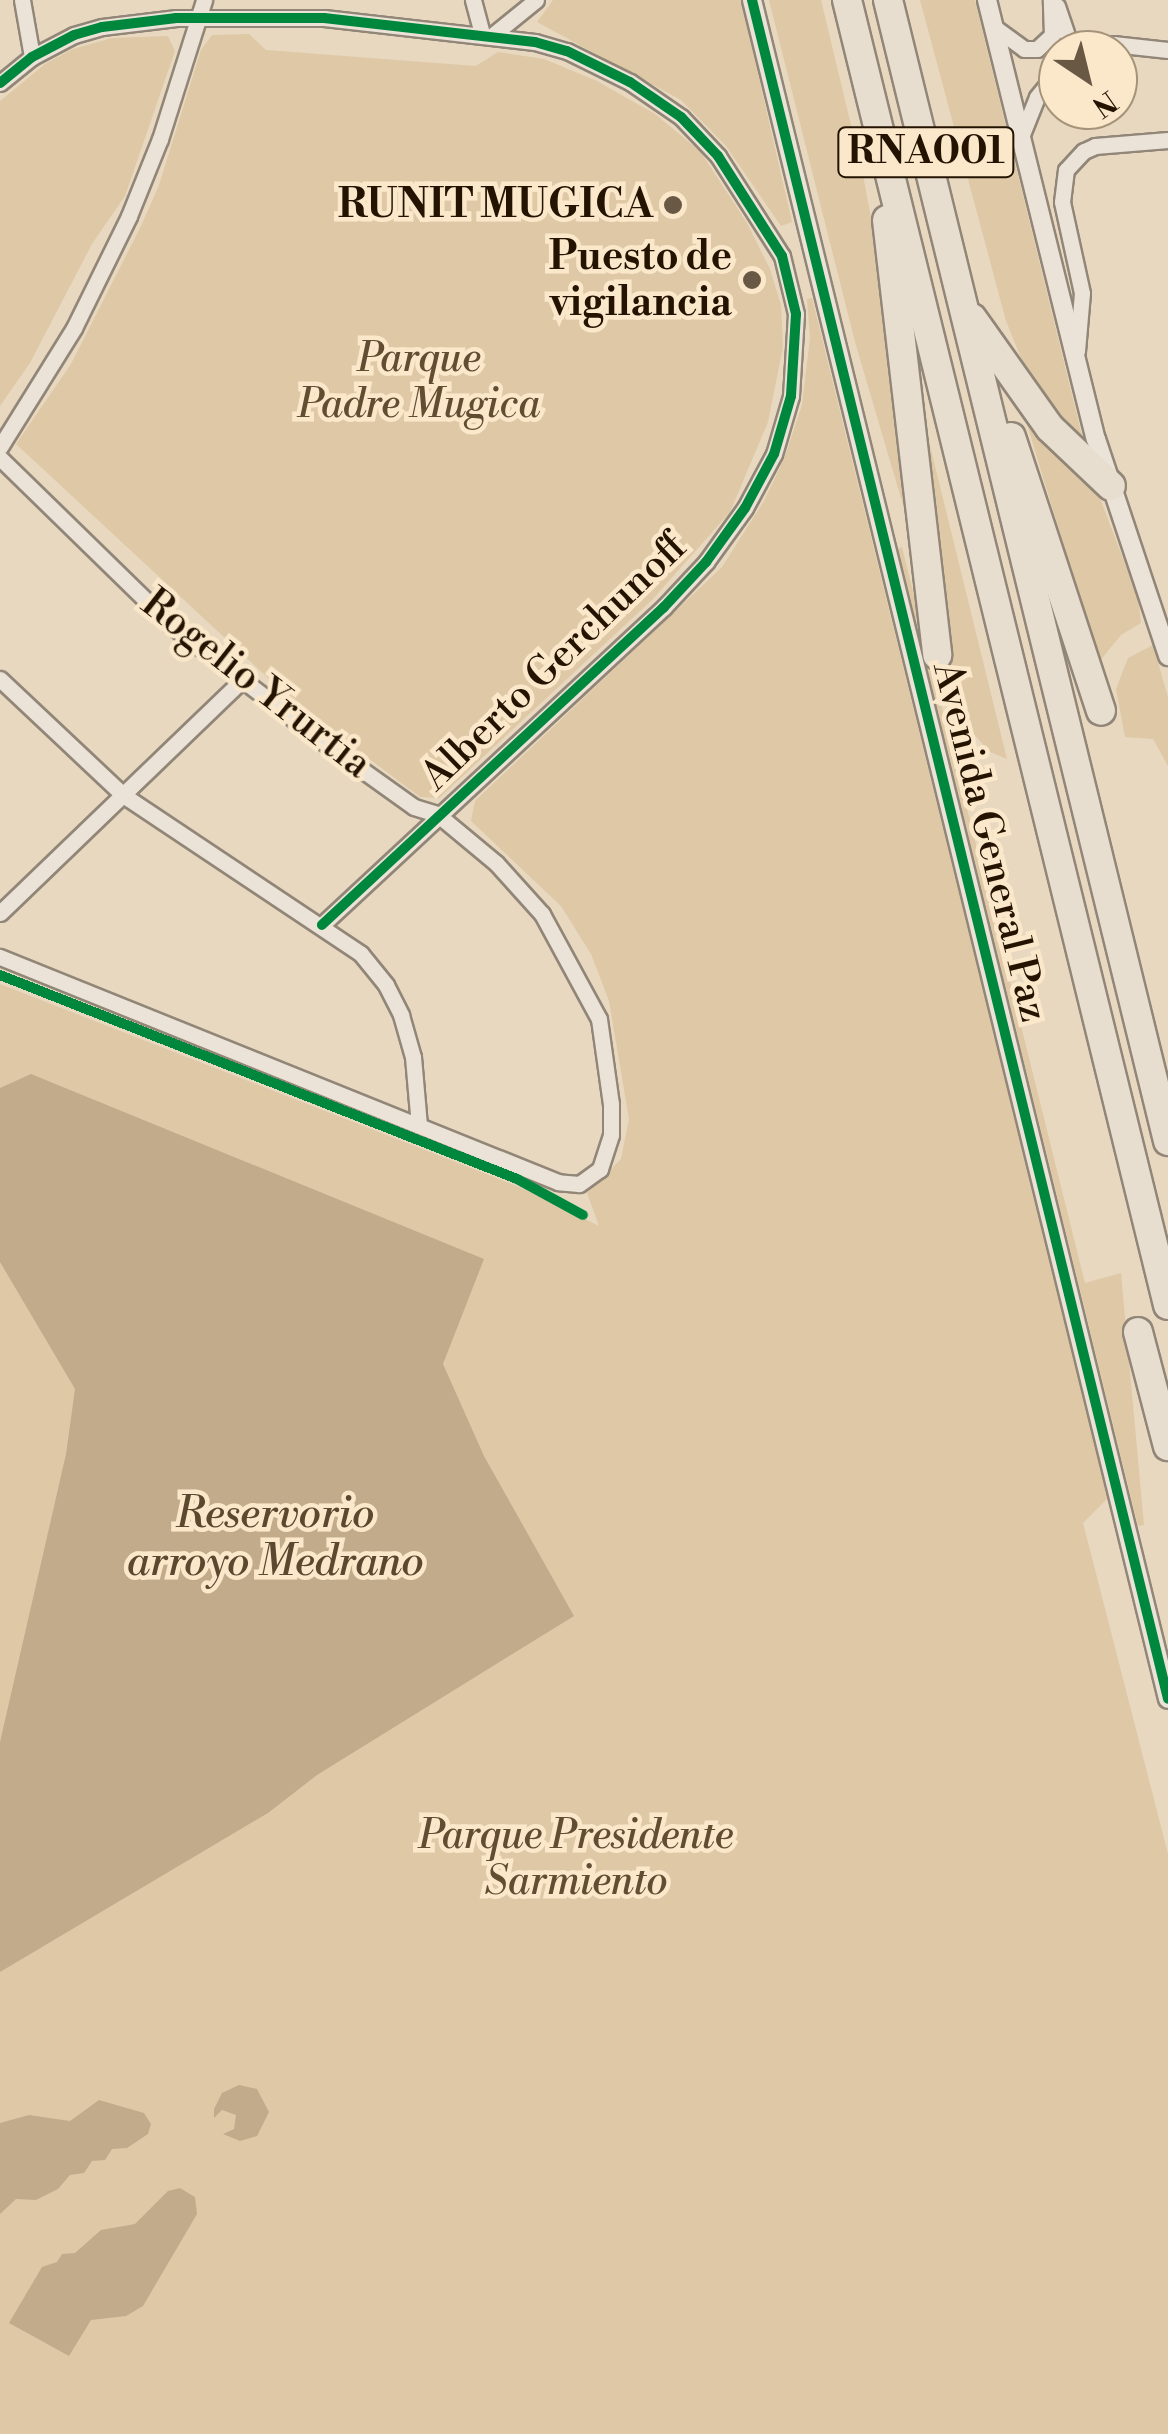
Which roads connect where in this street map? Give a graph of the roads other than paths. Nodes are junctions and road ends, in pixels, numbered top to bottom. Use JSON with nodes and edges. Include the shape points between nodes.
{"nodes":[{"id":1,"x":22,"y":0,"type":"edge"},
{"id":2,"x":204,"y":0,"type":"edge"},
{"id":3,"x":473,"y":0,"type":"edge"},
{"id":4,"x":536,"y":0,"type":"edge"},
{"id":5,"x":752,"y":0,"type":"edge"},
{"id":6,"x":846,"y":0,"type":"edge"},
{"id":7,"x":888,"y":0,"type":"edge"},
{"id":8,"x":987,"y":0,"type":"edge"},
{"id":9,"x":1053,"y":0,"type":"edge"},
{"id":10,"x":196,"y":17,"type":"junction"},
{"id":11,"x":994,"y":27,"type":"junction"},
{"id":12,"x":1064,"y":30,"type":"edge"},
{"id":13,"x":488,"y":33,"type":"junction"},
{"id":14,"x":1138,"y":47,"type":"edge"},
{"id":15,"x":1168,"y":50,"type":"edge"},
{"id":16,"x":32,"y":58,"type":"junction"},
{"id":17,"x":0,"y":84,"type":"edge"},
{"id":18,"x":1038,"y":96,"type":"edge"},
{"id":19,"x":878,"y":129,"type":"junction"},
{"id":20,"x":1021,"y":137,"type":"junction"},
{"id":21,"x":1168,"y":140,"type":"edge"},
{"id":22,"x":813,"y":250,"type":"junction"},
{"id":23,"x":782,"y":256,"type":"junction"},
{"id":24,"x":963,"y":304,"type":"junction"},
{"id":25,"x":1076,"y":360,"type":"junction"},
{"id":26,"x":0,"y":447,"type":"edge"},
{"id":27,"x":0,"y":458,"type":"edge"},
{"id":28,"x":1111,"y":486,"type":"junction"},
{"id":29,"x":937,"y":655,"type":"dead end"},
{"id":30,"x":1168,"y":656,"type":"edge"},
{"id":31,"x":0,"y":679,"type":"edge"},
{"id":32,"x":241,"y":681,"type":"junction"},
{"id":33,"x":1101,"y":711,"type":"dead end"},
{"id":34,"x":123,"y":795,"type":"junction"},
{"id":35,"x":438,"y":814,"type":"junction"},
{"id":36,"x":0,"y":913,"type":"edge"},
{"id":37,"x":322,"y":924,"type":"junction"},
{"id":38,"x":0,"y":957,"type":"edge"},
{"id":39,"x":420,"y":1126,"type":"junction"},
{"id":40,"x":1168,"y":1141,"type":"edge"},
{"id":41,"x":1168,"y":1305,"type":"edge"},
{"id":42,"x":1138,"y":1332,"type":"dead end"},
{"id":43,"x":1168,"y":1446,"type":"edge"},
{"id":44,"x":1168,"y":1700,"type":"edge"}],
"edges":[{"from":1,"to":16,"type":"street"},
{"from":2,"to":10,"type":"street"},
{"from":3,"to":13,"type":"street"},
{"from":4,"to":13,"type":"street"},
{"from":5,"to":22,"type":"street","name":"Avenida General Paz"},
{"from":6,"to":19,"type":"highway","name":"Avenida General Paz","number":"RNA001"},
{"from":7,"to":24,"type":"highway","number":"RNA001"},
{"from":8,"to":11,"type":"street"},
{"from":9,"to":11,"type":"street","via":[[1052,35],[1037,49],[1024,49]]},
{"from":9,"to":12,"type":"street"},
{"from":10,"to":13,"type":"street","via":[[324,18]]},
{"from":10,"to":16,"type":"street","via":[[102,26]]},
{"from":10,"to":26,"type":"street","via":[[130,216],[74,328]]},
{"from":11,"to":20,"type":"street"},
{"from":13,"to":23,"type":"street","name":"Alberto Gerchunoff","via":[[566,51],[682,117],[718,156]]},
{"from":14,"to":15,"type":"street"},
{"from":16,"to":17,"type":"street"},
{"from":18,"to":20,"type":"street"},
{"from":19,"to":29,"type":"highway"},
{"from":19,"to":41,"type":"highway","name":"Avenida General Paz","number":"RNA001"},
{"from":20,"to":25,"type":"street"},
{"from":21,"to":25,"type":"street","via":[[1095,146],[1066,170],[1062,202],[1082,293]]},
{"from":22,"to":23,"type":"street"},
{"from":22,"to":44,"type":"street","name":"Avenida General Paz"},
{"from":23,"to":35,"type":"street","name":"Alberto Gerchunoff","via":[[796,314],[791,396],[774,454],[745,508],[664,607]]},
{"from":24,"to":28,"type":"highway","via":[[1050,428]]},
{"from":24,"to":33,"type":"highway"},
{"from":24,"to":40,"type":"highway","number":"RNA001"},
{"from":25,"to":28,"type":"street"},
{"from":27,"to":32,"type":"street","name":"Rogelio Yrurtia","via":[[171,624]]},
{"from":28,"to":30,"type":"street"},
{"from":31,"to":34,"type":"street"},
{"from":32,"to":34,"type":"street"},
{"from":32,"to":35,"type":"street","name":"Rogelio Yrurtia","via":[[414,807]]},
{"from":34,"to":36,"type":"street"},
{"from":34,"to":37,"type":"street"},
{"from":35,"to":37,"type":"street","name":"Alberto Gerchunoff"},
{"from":35,"to":39,"type":"street","name":"Rogelio Yrurtia","via":[[542,914],[599,1019],[610,1136],[600,1169],[578,1184],[558,1182]]},
{"from":37,"to":39,"type":"street","via":[[386,985],[413,1056]]},
{"from":38,"to":39,"type":"street"},
{"from":42,"to":43,"type":"highway"}]}
